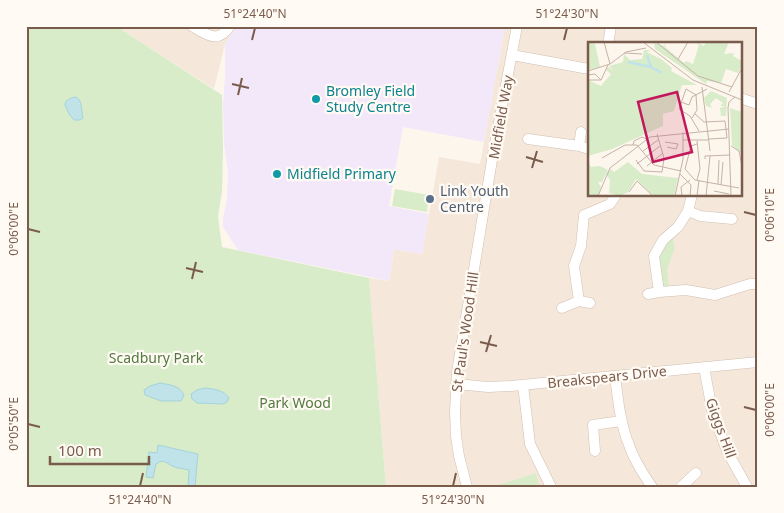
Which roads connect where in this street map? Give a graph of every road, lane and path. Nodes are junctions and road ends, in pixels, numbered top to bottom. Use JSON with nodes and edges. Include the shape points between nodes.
{"nodes":[{"id":1,"x":192,"y":26,"type":"edge"},
{"id":2,"x":517,"y":26,"type":"edge"},
{"id":3,"x":611,"y":26,"type":"edge"},
{"id":4,"x":227,"y":30,"type":"edge"},
{"id":5,"x":608,"y":42,"type":"edge"},
{"id":6,"x":512,"y":55,"type":"junction"},
{"id":7,"x":588,"y":69,"type":"edge"},
{"id":8,"x":742,"y":99,"type":"edge"},
{"id":9,"x":758,"y":104,"type":"edge"},
{"id":10,"x":581,"y":132,"type":"dead end"},
{"id":11,"x":528,"y":139,"type":"dead end"},
{"id":12,"x":584,"y":148,"type":"edge"},
{"id":13,"x":615,"y":196,"type":"edge"},
{"id":14,"x":692,"y":196,"type":"edge"},
{"id":15,"x":484,"y":207,"type":"joint"},
{"id":16,"x":688,"y":211,"type":"junction"},
{"id":17,"x":732,"y":219,"type":"dead end"},
{"id":18,"x":758,"y":284,"type":"edge"},
{"id":19,"x":659,"y":292,"type":"junction"},
{"id":20,"x":648,"y":294,"type":"dead end"},
{"id":21,"x":579,"y":302,"type":"junction"},
{"id":22,"x":590,"y":303,"type":"dead end"},
{"id":23,"x":562,"y":308,"type":"dead end"},
{"id":24,"x":758,"y":362,"type":"edge"},
{"id":25,"x":704,"y":367,"type":"junction"},
{"id":26,"x":615,"y":376,"type":"junction"},
{"id":27,"x":456,"y":384,"type":"junction"},
{"id":28,"x":523,"y":385,"type":"junction"},
{"id":29,"x":622,"y":421,"type":"junction"},
{"id":30,"x":595,"y":451,"type":"dead end"},
{"id":31,"x":696,"y":473,"type":"dead end"},
{"id":32,"x":467,"y":487,"type":"edge"},
{"id":33,"x":551,"y":487,"type":"edge"},
{"id":34,"x":652,"y":487,"type":"edge"},
{"id":35,"x":681,"y":487,"type":"edge"},
{"id":36,"x":747,"y":487,"type":"edge"}],
"edges":[{"from":1,"to":4,"type":"street","via":[[207,35],[220,36]]},
{"from":2,"to":6,"type":"street","name":"Midfield Way"},
{"from":3,"to":5,"type":"street"},
{"from":6,"to":7,"type":"street"},
{"from":6,"to":15,"type":"street","name":"Midfield Way"},
{"from":8,"to":9,"type":"street"},
{"from":10,"to":12,"type":"street"},
{"from":11,"to":12,"type":"street"},
{"from":13,"to":21,"type":"street","via":[[610,204],[584,215],[581,246],[574,266]]},
{"from":14,"to":16,"type":"street"},
{"from":15,"to":27,"type":"street","name":"St Paul's Wood Hill"},
{"from":16,"to":17,"type":"street","via":[[700,216]]},
{"from":16,"to":19,"type":"street","via":[[654,256]]},
{"from":18,"to":19,"type":"street","via":[[715,295],[686,290]]},
{"from":19,"to":20,"type":"street"},
{"from":21,"to":22,"type":"street"},
{"from":21,"to":23,"type":"street"},
{"from":24,"to":25,"type":"street","name":"Breakspears Drive"},
{"from":25,"to":26,"type":"street","name":"Breakspears Drive"},
{"from":25,"to":36,"type":"street","name":"Giggs Hill","via":[[712,410],[727,451]]},
{"from":26,"to":28,"type":"street","name":"Breakspears Drive"},
{"from":26,"to":29,"type":"street"},
{"from":27,"to":28,"type":"street","name":"Breakspears Drive","via":[[488,387]]},
{"from":27,"to":32,"type":"street","name":"St Paul's Wood Hill","via":[[456,436]]},
{"from":28,"to":33,"type":"street","via":[[530,444]]},
{"from":29,"to":30,"type":"street","via":[[593,425]]},
{"from":29,"to":34,"type":"street","via":[[629,446]]},
{"from":31,"to":35,"type":"street"}]}
